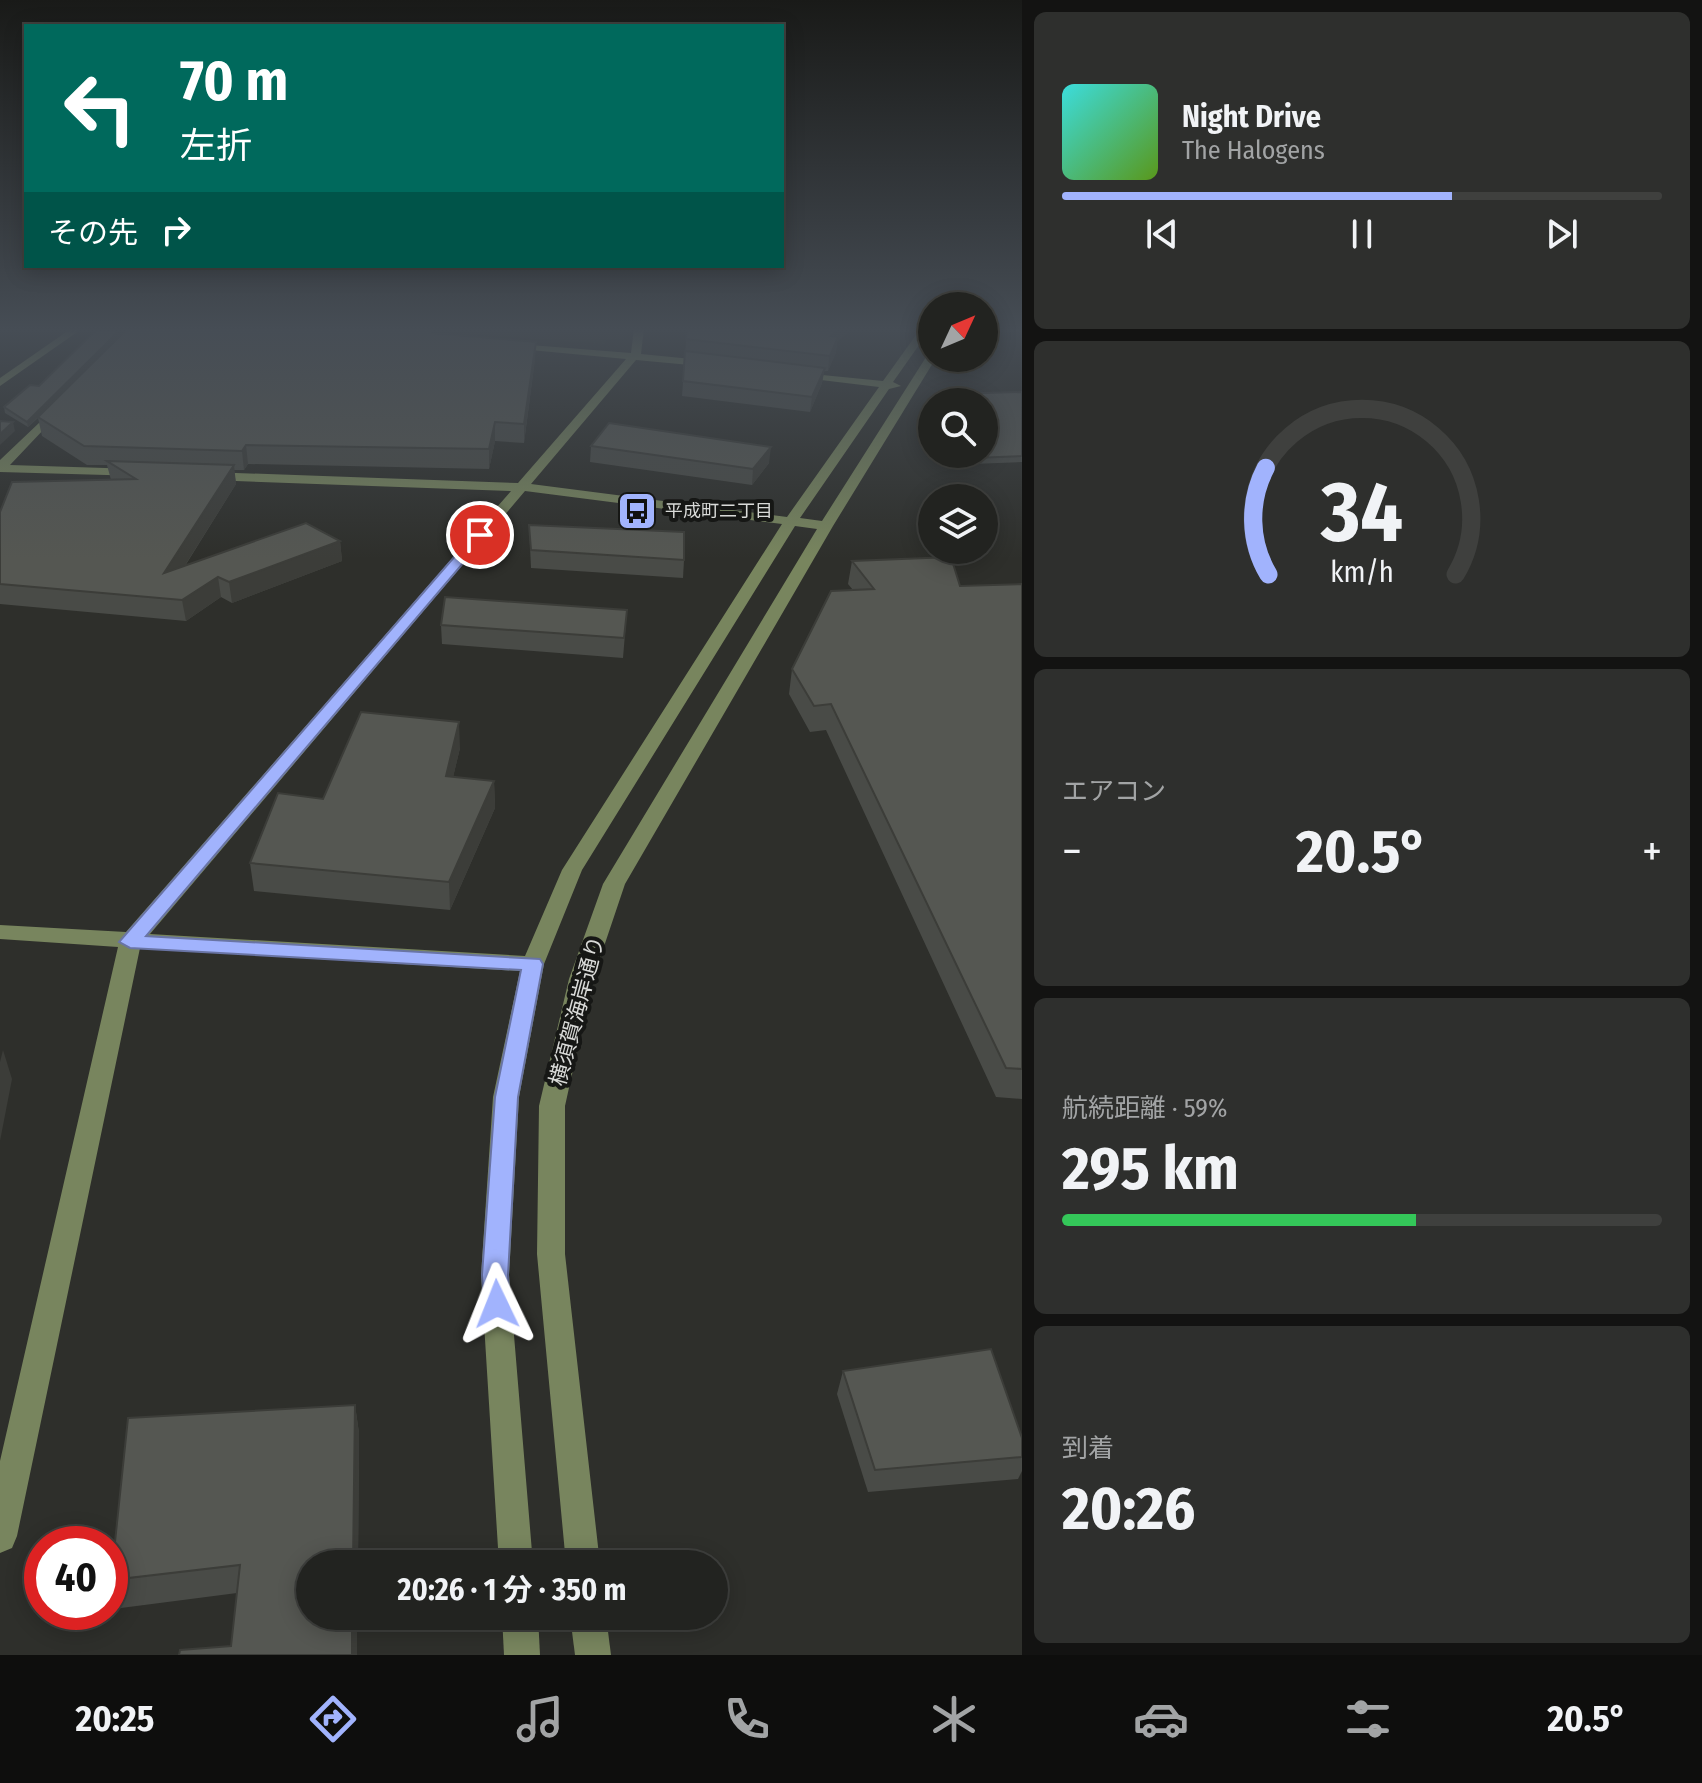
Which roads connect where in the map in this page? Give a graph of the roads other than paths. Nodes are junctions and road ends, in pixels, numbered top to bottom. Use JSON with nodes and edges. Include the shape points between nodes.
{"nodes":[{"id":1,"x":61,"y":405,"type":"edge"},
{"id":2,"x":592,"y":405,"type":"edge"},
{"id":3,"x":873,"y":405,"type":"edge"},
{"id":4,"x":902,"y":405,"type":"edge"},
{"id":5,"x":0,"y":468,"type":"edge"},
{"id":6,"x":158,"y":474,"type":"edge"},
{"id":7,"x":190,"y":475,"type":"edge"},
{"id":8,"x":522,"y":487,"type":"junction"},
{"id":9,"x":791,"y":521,"type":"junction"},
{"id":10,"x":826,"y":526,"type":"junction"},
{"id":11,"x":0,"y":932,"type":"edge"},
{"id":12,"x":130,"y":942,"type":"junction"},
{"id":13,"x":533,"y":964,"type":"junction"},
{"id":14,"x":0,"y":1536,"type":"edge"},
{"id":15,"x":515,"y":1550,"type":"edge"},
{"id":16,"x":582,"y":1550,"type":"edge"},
{"id":17,"x":521,"y":1630,"type":"edge"},
{"id":18,"x":590,"y":1630,"type":"edge"},
{"id":19,"x":522,"y":1655,"type":"edge"},
{"id":20,"x":593,"y":1655,"type":"edge"}],
"edges":[{"from":1,"to":5,"type":"street"},
{"from":2,"to":8,"type":"street"},
{"from":3,"to":9,"type":"street"},
{"from":4,"to":10,"type":"street","name":"横須賀海岸通り"},
{"from":5,"to":6,"type":"street"},
{"from":7,"to":8,"type":"street"},
{"from":8,"to":9,"type":"street"},
{"from":8,"to":12,"type":"street"},
{"from":9,"to":10,"type":"street"},
{"from":9,"to":13,"type":"street","via":[[572,870]]},
{"from":10,"to":16,"type":"street","name":"横須賀海岸通り","via":[[614,884],[581,979],[552,1106],[551,1254]]},
{"from":11,"to":12,"type":"street"},
{"from":12,"to":13,"type":"street"},
{"from":12,"to":14,"type":"street"},
{"from":13,"to":15,"type":"street","via":[[506,1097],[495,1275]]},
{"from":17,"to":19,"type":"street"},
{"from":18,"to":20,"type":"street"}]}
